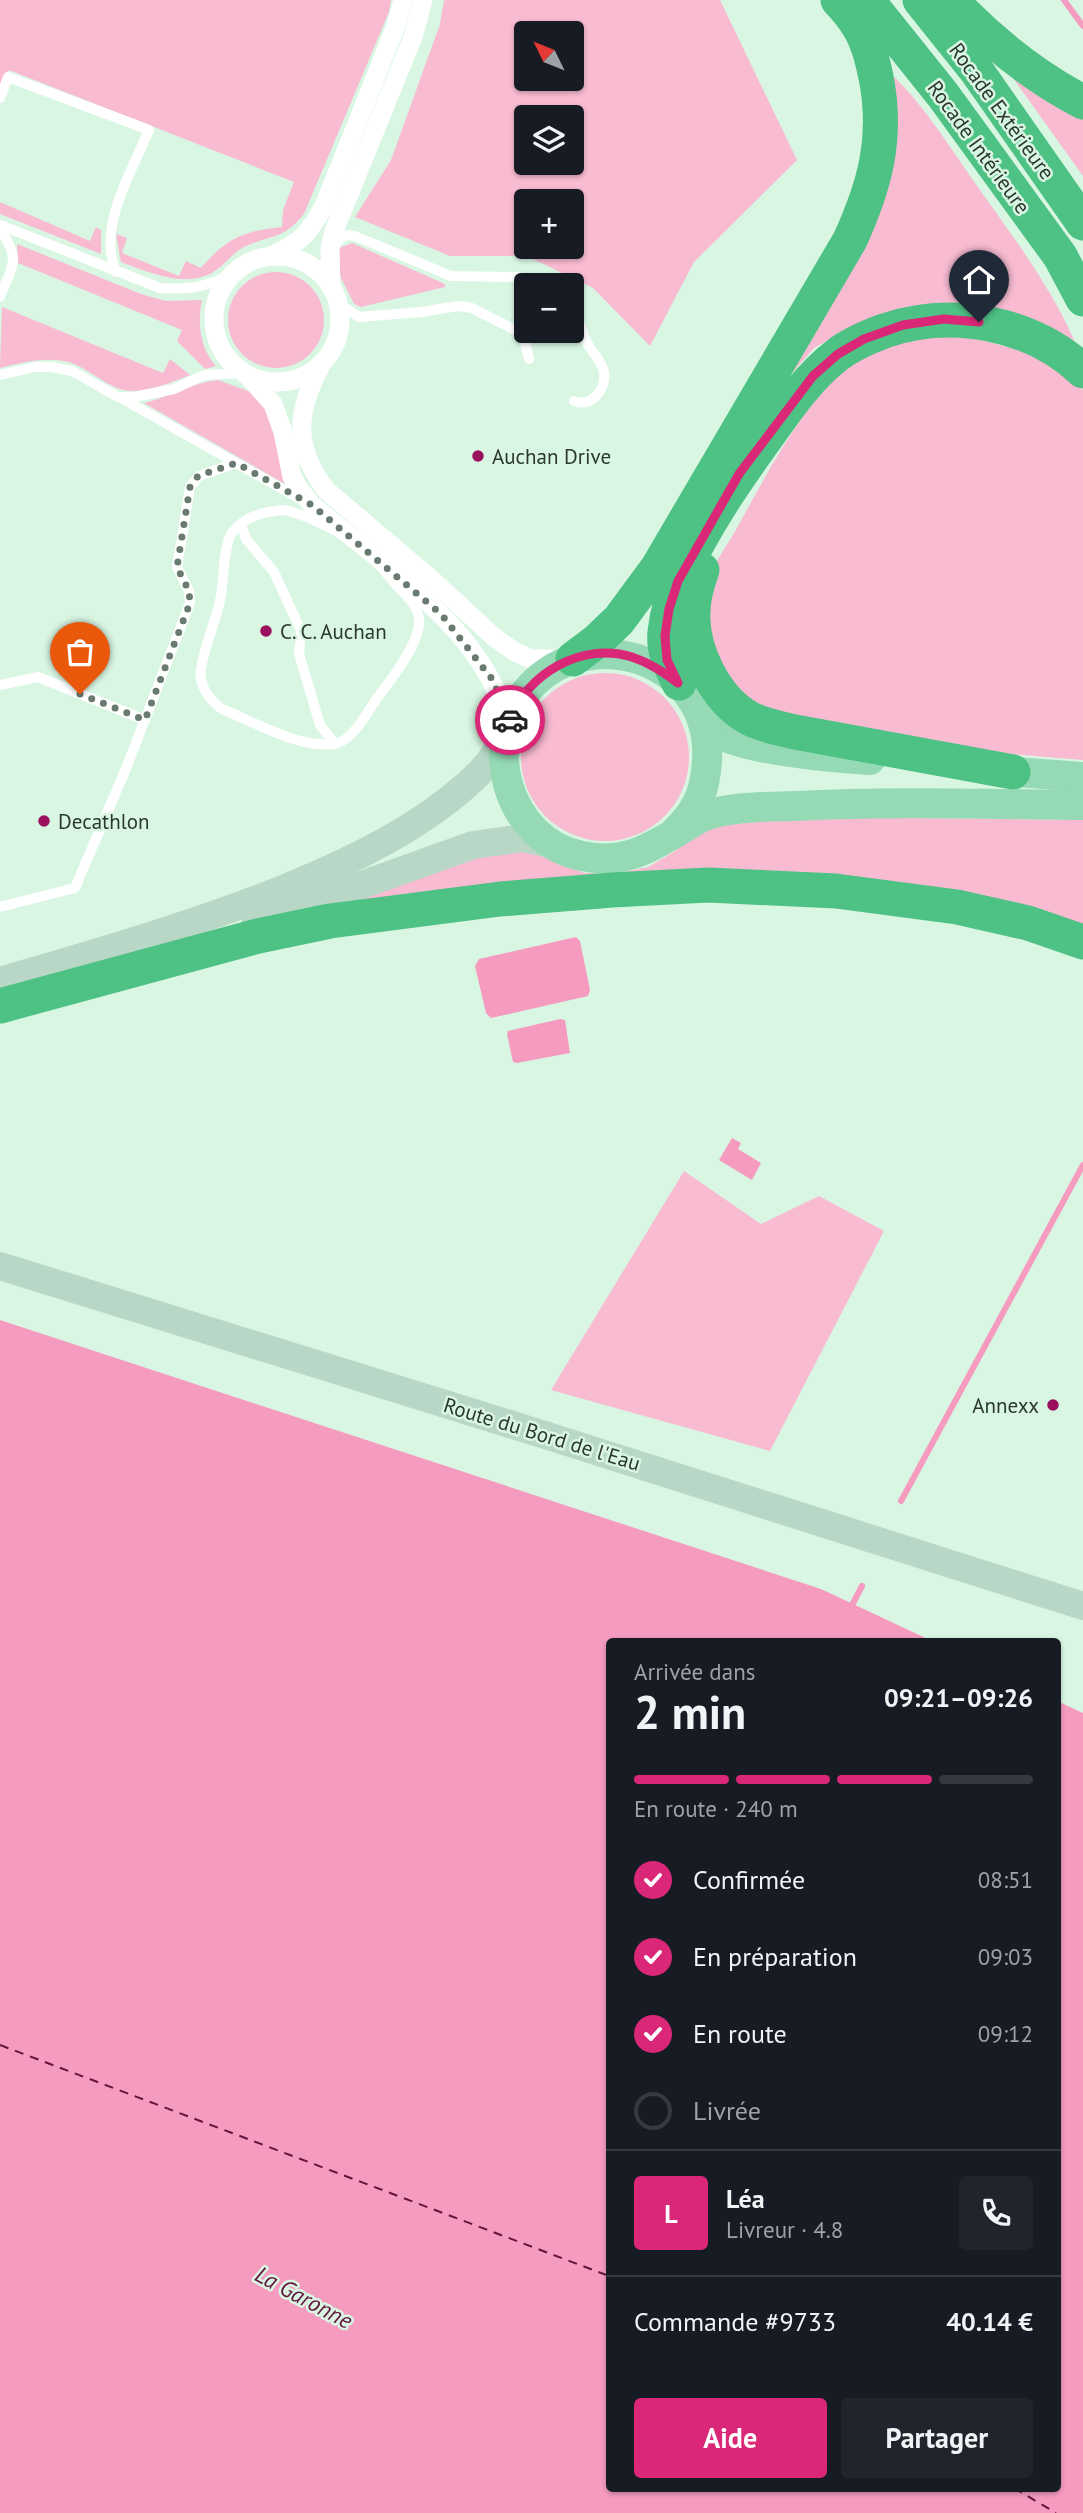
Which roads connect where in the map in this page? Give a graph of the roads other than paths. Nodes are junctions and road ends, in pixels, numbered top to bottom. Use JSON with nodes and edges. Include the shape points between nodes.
{"nodes":[{"id":1,"x":403,"y":0,"type":"edge"},
{"id":2,"x":424,"y":0,"type":"edge"},
{"id":3,"x":838,"y":0,"type":"edge"},
{"id":4,"x":867,"y":0,"type":"edge"},
{"id":5,"x":920,"y":0,"type":"edge"},
{"id":6,"x":951,"y":0,"type":"edge"},
{"id":7,"x":0,"y":98,"type":"edge"},
{"id":8,"x":1083,"y":102,"type":"edge"},
{"id":9,"x":1083,"y":223,"type":"edge"},
{"id":10,"x":0,"y":227,"type":"edge"},
{"id":11,"x":330,"y":248,"type":"junction"},
{"id":12,"x":270,"y":256,"type":"junction"},
{"id":13,"x":116,"y":272,"type":"junction"},
{"id":14,"x":232,"y":274,"type":"junction"},
{"id":15,"x":514,"y":277,"type":"edge"},
{"id":16,"x":331,"y":286,"type":"junction"},
{"id":17,"x":0,"y":297,"type":"edge"},
{"id":18,"x":1083,"y":299,"type":"edge"},
{"id":19,"x":338,"y":304,"type":"junction"},
{"id":20,"x":584,"y":334,"type":"edge"},
{"id":21,"x":529,"y":359,"type":"dead end"},
{"id":22,"x":321,"y":365,"type":"junction"},
{"id":23,"x":1083,"y":371,"type":"edge"},
{"id":24,"x":245,"y":374,"type":"junction"},
{"id":25,"x":0,"y":375,"type":"edge"},
{"id":26,"x":118,"y":397,"type":"junction"},
{"id":27,"x":575,"y":401,"type":"dead end"},
{"id":28,"x":787,"y":409,"type":"junction"},
{"id":29,"x":236,"y":463,"type":"junction"},
{"id":30,"x":312,"y":505,"type":"junction"},
{"id":31,"x":241,"y":524,"type":"junction"},
{"id":32,"x":364,"y":549,"type":"junction"},
{"id":33,"x":572,"y":659,"type":"junction"},
{"id":34,"x":678,"y":683,"type":"junction"},
{"id":35,"x":0,"y":685,"type":"edge"},
{"id":36,"x":700,"y":713,"type":"junction"},
{"id":37,"x":145,"y":720,"type":"junction"},
{"id":38,"x":505,"y":733,"type":"junction"},
{"id":39,"x":335,"y":744,"type":"junction"},
{"id":40,"x":1013,"y":772,"type":"junction"},
{"id":41,"x":1083,"y":777,"type":"edge"},
{"id":42,"x":1083,"y":805,"type":"edge"},
{"id":43,"x":673,"y":835,"type":"junction"},
{"id":44,"x":551,"y":844,"type":"junction"},
{"id":45,"x":0,"y":907,"type":"edge"},
{"id":46,"x":1083,"y":942,"type":"edge"},
{"id":47,"x":0,"y":981,"type":"edge"},
{"id":48,"x":0,"y":1005,"type":"edge"},
{"id":49,"x":0,"y":1266,"type":"edge"},
{"id":50,"x":1083,"y":1606,"type":"edge"}],
"edges":[{"from":1,"to":12,"type":"street","via":[[324,206],[295,245]]},
{"from":2,"to":11,"type":"street"},
{"from":3,"to":33,"type":"highway","via":[[867,44],[880,100],[879,156],[867,202],[850,240],[658,567],[619,620]]},
{"from":4,"to":18,"type":"highway","name":"Rocade Intérieure","via":[[1060,256]]},
{"from":5,"to":9,"type":"highway","name":"Rocade Extérieure","via":[[976,70]]},
{"from":6,"to":8,"type":"highway","via":[[1002,50]]},
{"from":7,"to":13,"type":"lane","via":[[8,77],[149,130],[110,224],[108,248]]},
{"from":10,"to":13,"type":"lane"},
{"from":10,"to":17,"type":"lane","via":[[15,260]]},
{"from":11,"to":15,"type":"lane","via":[[337,240],[355,236],[452,276]]},
{"from":11,"to":16,"type":"street"},
{"from":12,"to":14,"type":"street"},
{"from":12,"to":16,"type":"street","via":[[304,262]]},
{"from":13,"to":14,"type":"lane","via":[[160,288],[183,290],[208,286]]},
{"from":14,"to":24,"type":"street","via":[[221,289],[214,326],[228,360]]},
{"from":16,"to":19,"type":"street"},
{"from":19,"to":21,"type":"lane","via":[[359,317],[472,308],[523,334]]},
{"from":19,"to":22,"type":"street","via":[[340,326],[334,347]]},
{"from":20,"to":27,"type":"lane","via":[[604,372],[603,383],[589,403]]},
{"from":22,"to":24,"type":"street","via":[[303,377],[283,382]]},
{"from":22,"to":33,"type":"street","via":[[308,390],[301,427],[306,453],[326,490],[504,645],[531,659]]},
{"from":23,"to":28,"type":"highway","via":[[1016,330],[944,319],[903,325],[864,339],[813,376]]},
{"from":24,"to":26,"type":"lane","via":[[204,375],[174,389]]},
{"from":24,"to":30,"type":"street","via":[[273,404],[292,477]]},
{"from":25,"to":26,"type":"lane","via":[[51,367],[72,371]]},
{"from":26,"to":29,"type":"lane"},
{"from":28,"to":34,"type":"highway","via":[[739,474],[678,581],[665,636],[667,660]]},
{"from":28,"to":40,"type":"highway","via":[[707,555],[695,589],[696,636],[712,680],[737,709],[766,725]]},
{"from":29,"to":30,"type":"lane"},
{"from":29,"to":37,"type":"lane","via":[[206,472],[194,481],[177,567],[190,603]]},
{"from":30,"to":32,"type":"street"},
{"from":31,"to":32,"type":"lane","via":[[258,514],[285,510],[314,520]]},
{"from":31,"to":39,"type":"lane","via":[[246,539],[274,572],[301,631],[299,654],[320,725]]},
{"from":31,"to":39,"type":"lane","via":[[229,536],[226,548],[220,605],[202,667],[205,691],[222,709],[296,739]]},
{"from":32,"to":38,"type":"street","via":[[425,599],[464,641],[492,679],[503,704]]},
{"from":32,"to":39,"type":"lane","via":[[408,598],[419,621],[409,651],[359,725]]},
{"from":33,"to":34,"type":"main road","via":[[601,653],[629,656],[656,666]]},
{"from":33,"to":38,"type":"main road","via":[[528,688]]},
{"from":34,"to":36,"type":"main road"},
{"from":35,"to":37,"type":"lane","via":[[37,677]]},
{"from":36,"to":40,"type":"main road","via":[[720,734],[790,751]]},
{"from":36,"to":43,"type":"main road","via":[[708,745],[706,779],[694,810]]},
{"from":37,"to":45,"type":"lane","via":[[75,888]]},
{"from":38,"to":44,"type":"main road","via":[[503,767],[511,797],[527,823]]},
{"from":38,"to":47,"type":"main road","via":[[489,764],[472,781],[428,816],[343,864],[175,929]]},
{"from":40,"to":41,"type":"main road"},
{"from":42,"to":43,"type":"main road","via":[[783,806],[705,816]]},
{"from":43,"to":44,"type":"main road","via":[[645,852],[613,859],[581,856]]},
{"from":44,"to":48,"type":"main road","via":[[523,838],[473,845],[251,925]]},
{"from":46,"to":48,"type":"highway","via":[[1028,923],[957,907],[836,891],[708,885],[611,890],[330,921]]},
{"from":49,"to":50,"type":"main road","name":"Route du Bord de l'Eau"}]}
